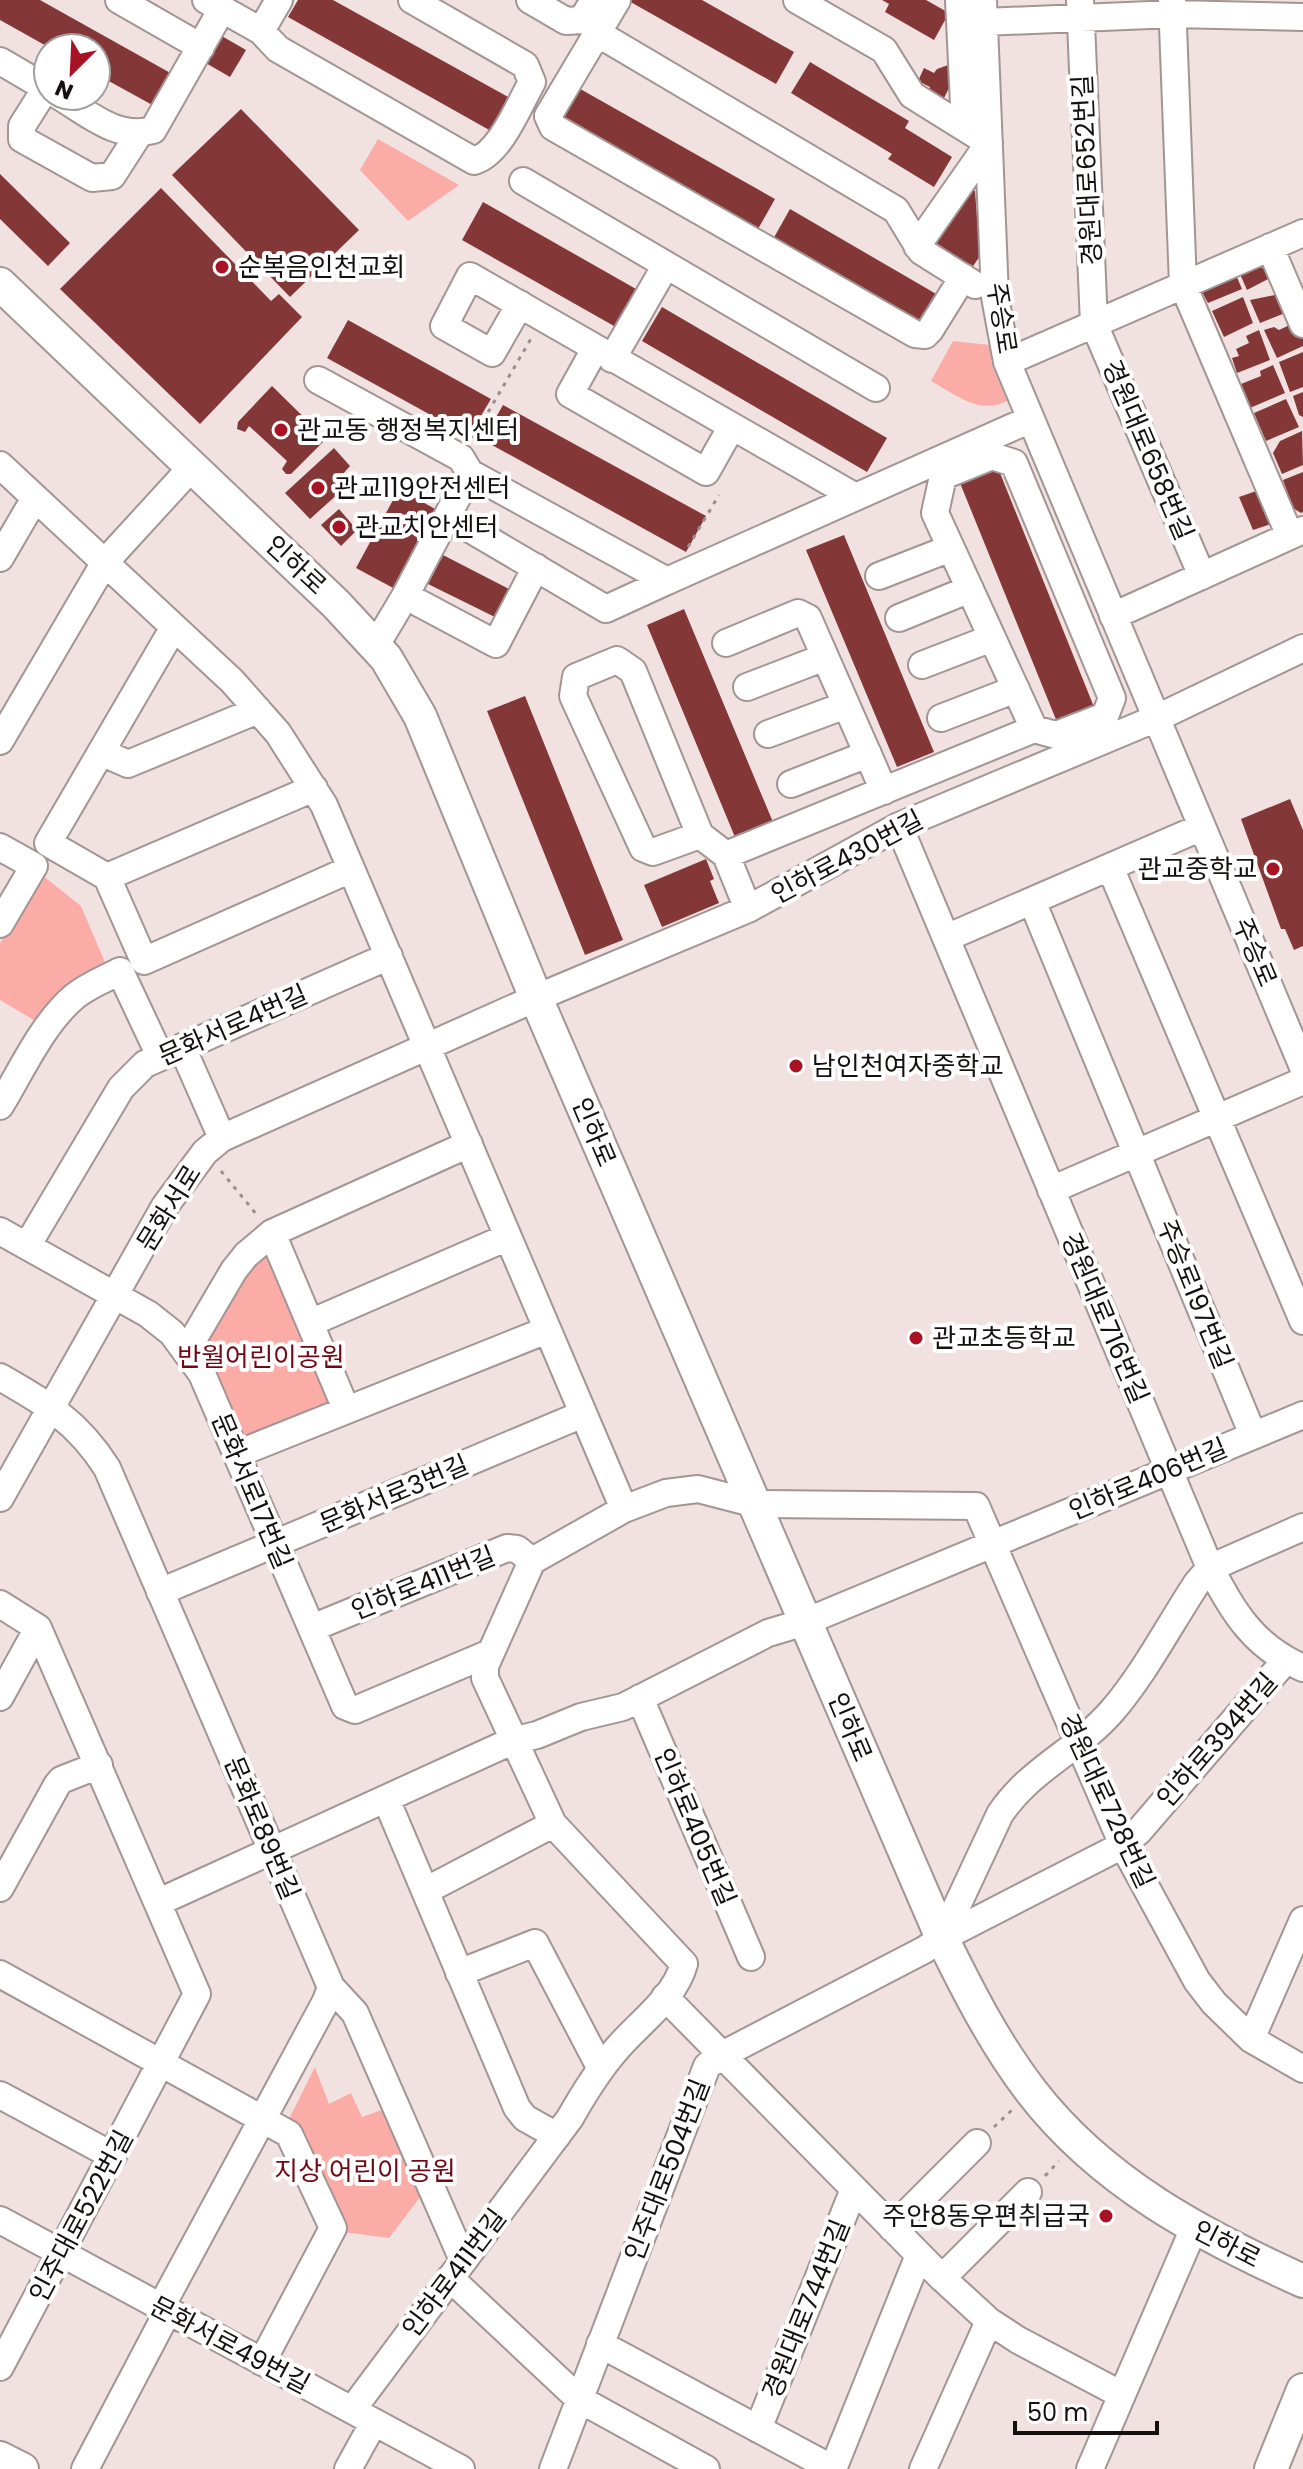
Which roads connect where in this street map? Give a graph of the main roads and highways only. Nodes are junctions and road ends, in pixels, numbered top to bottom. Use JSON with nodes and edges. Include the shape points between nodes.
{"nodes":[{"id":1,"x":0,"y":284,"type":"edge"},
{"id":2,"x":1303,"y":2281,"type":"edge"},
{"id":3,"x":1303,"y":2390,"type":"edge"},
{"id":4,"x":0,"y":2458,"type":"edge"},
{"id":5,"x":22,"y":2469,"type":"edge"},
{"id":6,"x":1271,"y":2469,"type":"edge"}],
"edges":[{"from":1,"to":2,"type":"main road","name":"인하로","via":[[376,645],[420,716],[536,998],[942,1938],[971,1996],[1032,2091],[1078,2142],[1148,2200]]},
{"from":3,"to":6,"type":"main road"},
{"from":4,"to":5,"type":"main road"}]}
